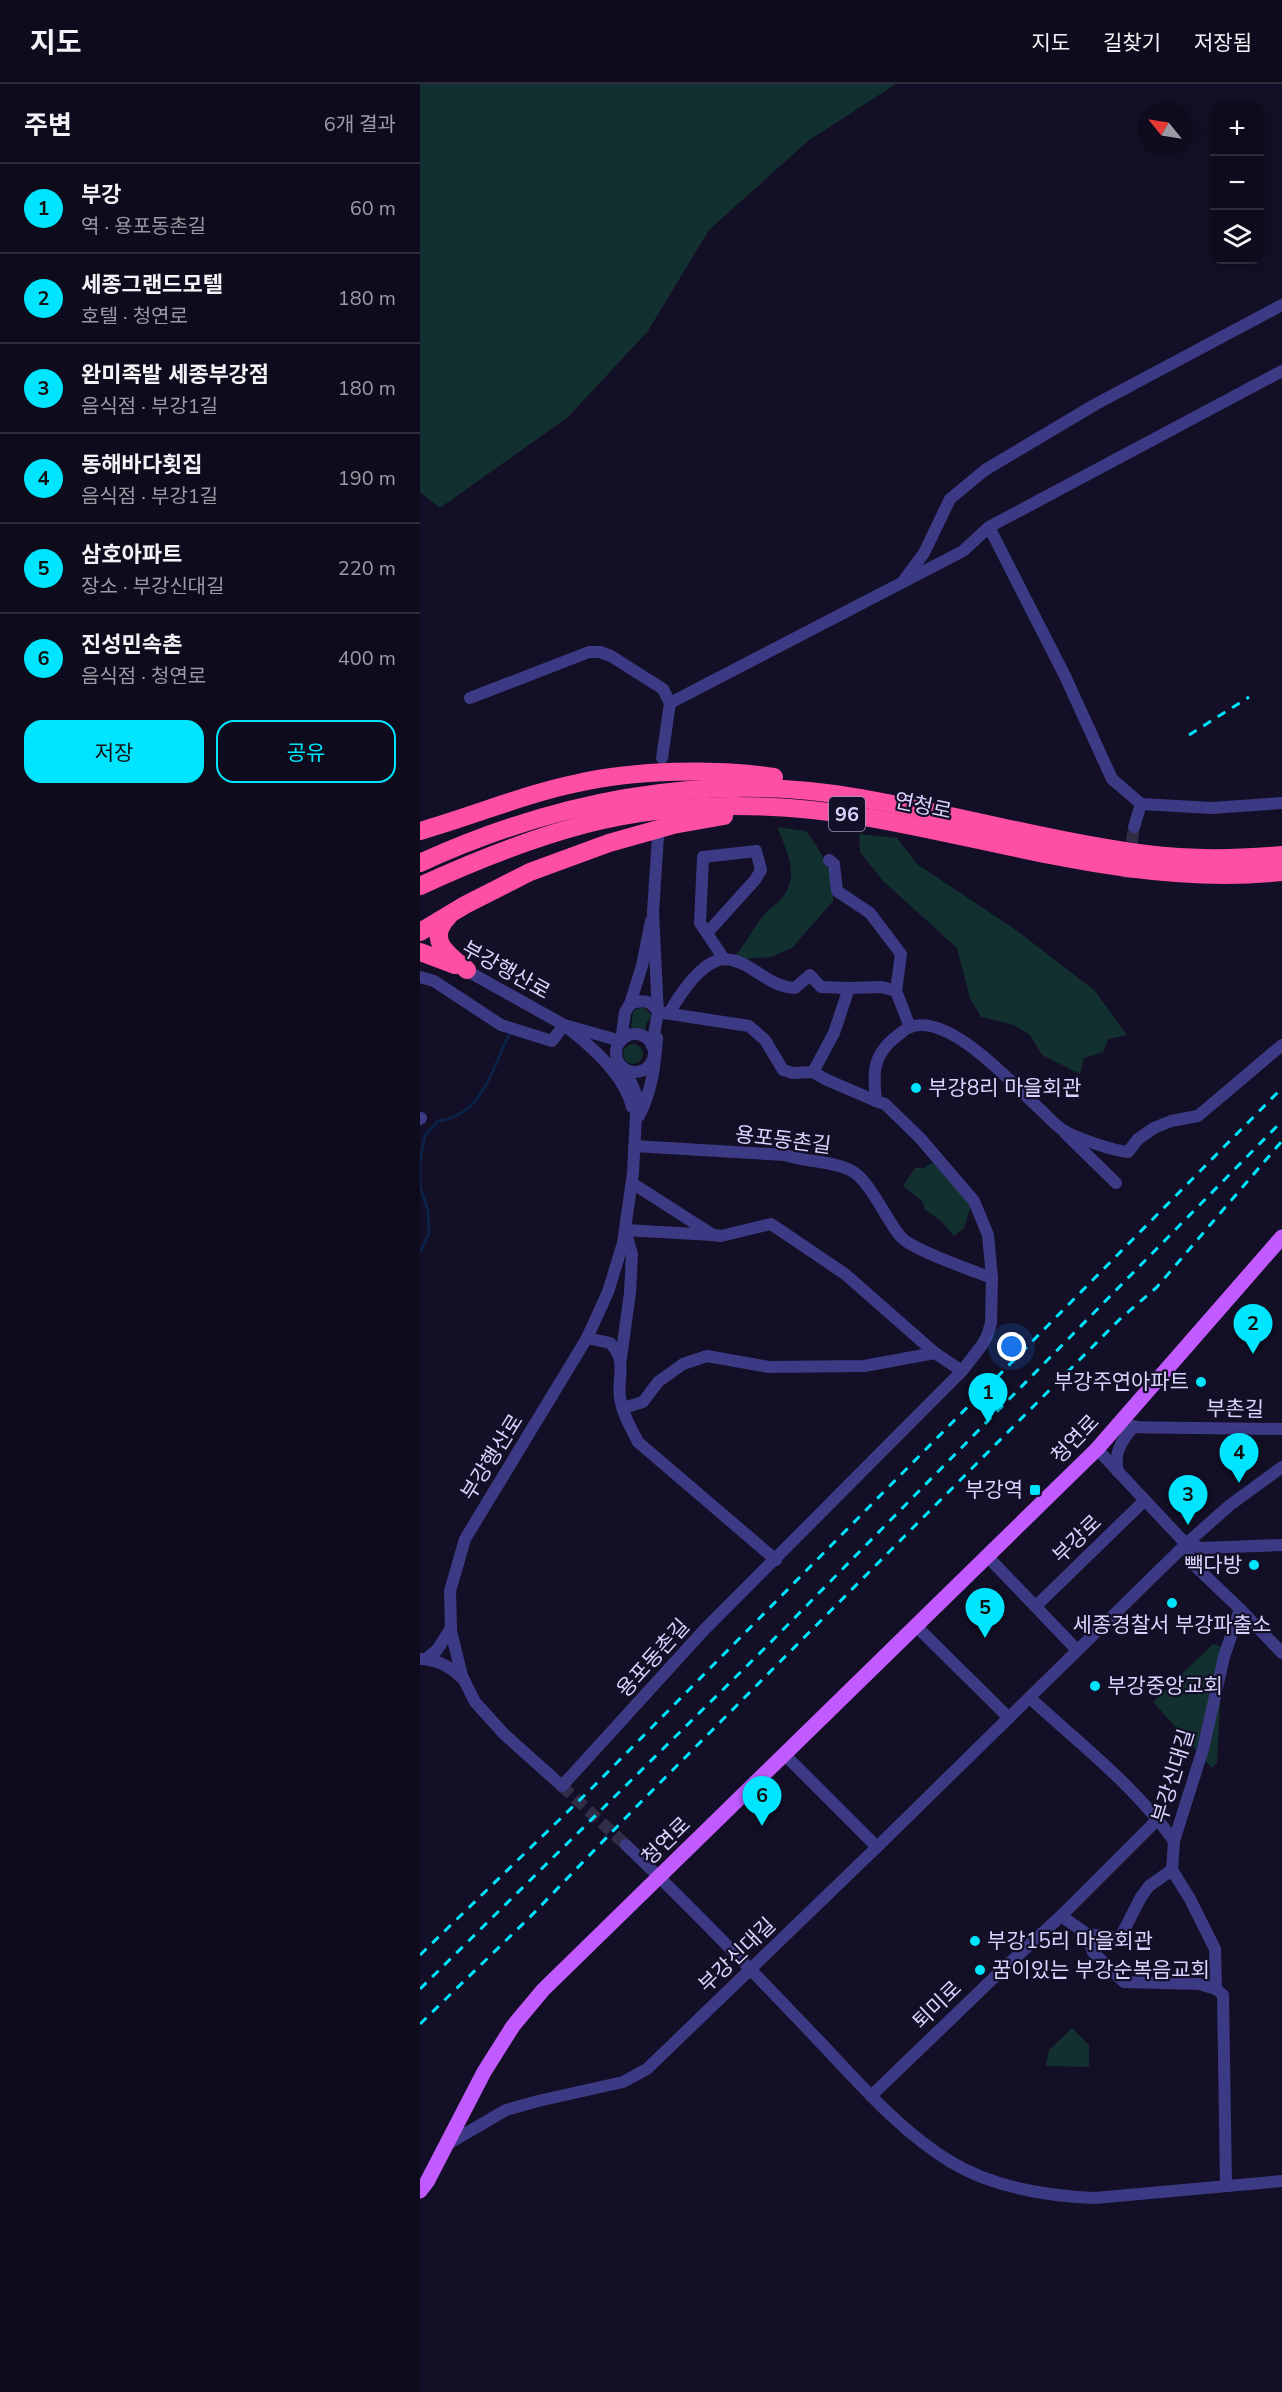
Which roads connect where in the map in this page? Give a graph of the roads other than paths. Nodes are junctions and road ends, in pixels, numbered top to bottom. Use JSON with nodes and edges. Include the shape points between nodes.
{"nodes":[{"id":1,"x":1282,"y":305,"type":"edge"},
{"id":2,"x":1282,"y":371,"type":"edge"},
{"id":3,"x":989,"y":527,"type":"junction"},
{"id":4,"x":902,"y":582,"type":"junction"},
{"id":5,"x":470,"y":698,"type":"dead end"},
{"id":6,"x":670,"y":703,"type":"junction"},
{"id":7,"x":662,"y":758,"type":"dead end"},
{"id":8,"x":860,"y":798,"type":"junction"},
{"id":9,"x":1282,"y":803,"type":"edge"},
{"id":10,"x":1141,"y":804,"type":"junction"},
{"id":11,"x":866,"y":817,"type":"junction"},
{"id":12,"x":1134,"y":827,"type":"tunnel mouth"},
{"id":13,"x":420,"y":831,"type":"edge"},
{"id":14,"x":658,"y":836,"type":"dead end"},
{"id":15,"x":1282,"y":855,"type":"edge"},
{"id":16,"x":829,"y":860,"type":"dead end"},
{"id":17,"x":420,"y":863,"type":"edge"},
{"id":18,"x":1282,"y":872,"type":"edge"},
{"id":19,"x":420,"y":886,"type":"edge"},
{"id":20,"x":653,"y":912,"type":"junction"},
{"id":21,"x":452,"y":913,"type":"junction"},
{"id":22,"x":420,"y":932,"type":"edge"},
{"id":23,"x":707,"y":933,"type":"junction"},
{"id":24,"x":420,"y":943,"type":"edge"},
{"id":25,"x":420,"y":952,"type":"edge"},
{"id":26,"x":724,"y":959,"type":"junction"},
{"id":27,"x":467,"y":970,"type":"junction"},
{"id":28,"x":420,"y":977,"type":"edge"},
{"id":29,"x":849,"y":988,"type":"junction"},
{"id":30,"x":896,"y":992,"type":"junction"},
{"id":31,"x":630,"y":1004,"type":"junction"},
{"id":32,"x":663,"y":1013,"type":"junction"},
{"id":33,"x":624,"y":1019,"type":"junction"},
{"id":34,"x":569,"y":1026,"type":"junction"},
{"id":35,"x":910,"y":1028,"type":"junction"},
{"id":36,"x":621,"y":1041,"type":"junction"},
{"id":37,"x":652,"y":1046,"type":"junction"},
{"id":38,"x":1282,"y":1046,"type":"edge"},
{"id":39,"x":621,"y":1065,"type":"junction"},
{"id":40,"x":649,"y":1066,"type":"junction"},
{"id":41,"x":813,"y":1072,"type":"junction"},
{"id":42,"x":876,"y":1101,"type":"junction"},
{"id":43,"x":636,"y":1123,"type":"junction"},
{"id":44,"x":1062,"y":1130,"type":"junction"},
{"id":45,"x":634,"y":1146,"type":"junction"},
{"id":46,"x":632,"y":1183,"type":"junction"},
{"id":47,"x":1116,"y":1183,"type":"dead end"},
{"id":48,"x":625,"y":1230,"type":"junction"},
{"id":49,"x":713,"y":1235,"type":"junction"},
{"id":50,"x":1282,"y":1237,"type":"edge"},
{"id":51,"x":992,"y":1278,"type":"junction"},
{"id":52,"x":587,"y":1338,"type":"junction"},
{"id":53,"x":935,"y":1353,"type":"junction"},
{"id":54,"x":621,"y":1358,"type":"junction"},
{"id":55,"x":962,"y":1371,"type":"junction"},
{"id":56,"x":623,"y":1408,"type":"junction"},
{"id":57,"x":1134,"y":1426,"type":"junction"},
{"id":58,"x":1116,"y":1427,"type":"junction"},
{"id":59,"x":1282,"y":1429,"type":"edge"},
{"id":60,"x":1097,"y":1449,"type":"junction"},
{"id":61,"x":1282,"y":1467,"type":"edge"},
{"id":62,"x":1118,"y":1472,"type":"junction"},
{"id":63,"x":1144,"y":1501,"type":"junction"},
{"id":64,"x":1186,"y":1544,"type":"junction"},
{"id":65,"x":1282,"y":1545,"type":"edge"},
{"id":66,"x":987,"y":1556,"type":"junction"},
{"id":67,"x":776,"y":1560,"type":"junction"},
{"id":68,"x":1036,"y":1606,"type":"junction"},
{"id":69,"x":1240,"y":1609,"type":"junction"},
{"id":70,"x":915,"y":1625,"type":"junction"},
{"id":71,"x":451,"y":1628,"type":"junction"},
{"id":72,"x":1077,"y":1650,"type":"junction"},
{"id":73,"x":1282,"y":1653,"type":"edge"},
{"id":74,"x":423,"y":1659,"type":"edge"},
{"id":75,"x":465,"y":1681,"type":"junction"},
{"id":76,"x":1030,"y":1698,"type":"junction"},
{"id":77,"x":1009,"y":1718,"type":"junction"},
{"id":78,"x":784,"y":1754,"type":"junction"},
{"id":79,"x":562,"y":1786,"type":"joint"},
{"id":80,"x":1158,"y":1819,"type":"junction"},
{"id":81,"x":1174,"y":1841,"type":"junction"},
{"id":82,"x":626,"y":1845,"type":"tunnel mouth"},
{"id":83,"x":877,"y":1847,"type":"junction"},
{"id":84,"x":1172,"y":1870,"type":"junction"},
{"id":85,"x":659,"y":1877,"type":"junction"},
{"id":86,"x":1061,"y":1916,"type":"junction"},
{"id":87,"x":1087,"y":1934,"type":"junction"},
{"id":88,"x":750,"y":1970,"type":"junction"},
{"id":89,"x":1216,"y":1989,"type":"junction"},
{"id":90,"x":871,"y":2096,"type":"junction"},
{"id":91,"x":446,"y":2145,"type":"junction"},
{"id":92,"x":1282,"y":2181,"type":"edge"},
{"id":93,"x":1226,"y":2186,"type":"junction"},
{"id":94,"x":420,"y":2191,"type":"edge"}],
"edges":[{"from":1,"to":4,"type":"street","via":[[1096,404],[985,470],[950,500],[924,553]]},
{"from":2,"to":3,"type":"street"},
{"from":3,"to":4,"type":"street","via":[[963,551]]},
{"from":3,"to":10,"type":"street","via":[[1112,779]]},
{"from":4,"to":6,"type":"street"},
{"from":5,"to":6,"type":"street","via":[[589,652],[600,652],[663,688]]},
{"from":6,"to":7,"type":"street"},
{"from":8,"to":13,"type":"highway","via":[[771,777],[704,772],[643,774],[579,782]]},
{"from":8,"to":15,"type":"highway","name":"연청로","number":"96","via":[[1148,854],[1215,858]]},
{"from":8,"to":17,"type":"highway","name":"연청로","number":"96","via":[[769,788],[699,788],[633,796],[521,822]]},
{"from":9,"to":10,"type":"street","via":[[1212,808]]},
{"from":10,"to":12,"type":"street"},
{"from":11,"to":18,"type":"highway","name":"연청로","number":"96","via":[[1053,857],[1147,871],[1211,876]]},
{"from":11,"to":19,"type":"highway","name":"연청로","number":"96","via":[[754,807],[698,807],[636,814],[528,842]]},
{"from":11,"to":21,"type":"highway","via":[[714,817],[673,825],[530,872]]},
{"from":14,"to":20,"type":"street"},
{"from":16,"to":30,"type":"street","via":[[834,864],[837,891],[870,913],[902,954]]},
{"from":20,"to":31,"type":"street"},
{"from":20,"to":32,"type":"street"},
{"from":21,"to":22,"type":"highway"},
{"from":21,"to":27,"type":"highway","via":[[441,924],[440,944]]},
{"from":23,"to":23,"type":"street","via":[[700,923],[703,857],[756,851],[760,870],[755,880]]},
{"from":23,"to":26,"type":"street"},
{"from":24,"to":27,"type":"street","name":"부강행산로"},
{"from":25,"to":27,"type":"highway"},
{"from":26,"to":29,"type":"street","via":[[737,962],[774,984],[795,987],[810,975],[821,987]]},
{"from":26,"to":32,"type":"street","via":[[715,961],[695,977]]},
{"from":27,"to":34,"type":"street","name":"부강행산로"},
{"from":28,"to":34,"type":"street","via":[[434,981],[501,1025],[552,1041]]},
{"from":29,"to":30,"type":"street","via":[[882,987]]},
{"from":29,"to":41,"type":"street","via":[[834,1033]]},
{"from":30,"to":35,"type":"street"},
{"from":31,"to":32,"type":"street","via":[[646,1001]]},
{"from":31,"to":33,"type":"street"},
{"from":32,"to":37,"type":"street"},
{"from":32,"to":41,"type":"street","name":"용포동촌길","via":[[749,1026],[765,1040],[783,1070]]},
{"from":32,"to":43,"type":"street","via":[[649,1097]]},
{"from":33,"to":34,"type":"street","name":"부강행산로","via":[[618,1030],[608,1033]]},
{"from":33,"to":36,"type":"street"},
{"from":34,"to":36,"type":"street","name":"부강행산로"},
{"from":34,"to":39,"type":"street"},
{"from":34,"to":43,"type":"street","via":[[623,1084]]},
{"from":35,"to":42,"type":"street","via":[[878,1054]]},
{"from":35,"to":44,"type":"street","via":[[939,1028],[960,1038]]},
{"from":36,"to":37,"type":"street","name":"부강행산로","via":[[640,1035]]},
{"from":36,"to":39,"type":"street","via":[[616,1051]]},
{"from":37,"to":40,"type":"street"},
{"from":38,"to":44,"type":"street","via":[[1198,1116],[1154,1128],[1128,1152],[1115,1151]]},
{"from":39,"to":40,"type":"street","via":[[640,1071]]},
{"from":39,"to":43,"type":"street","via":[[637,1096]]},
{"from":40,"to":43,"type":"street"},
{"from":41,"to":42,"type":"street","name":"용포동촌길"},
{"from":42,"to":51,"type":"street","name":"용포동촌길","via":[[885,1104],[920,1138],[974,1201],[988,1235]]},
{"from":43,"to":45,"type":"street","name":"부강행산로"},
{"from":44,"to":47,"type":"street"},
{"from":45,"to":46,"type":"street","name":"부강행산로"},
{"from":45,"to":51,"type":"street","name":"용포동촌길","via":[[785,1155],[839,1166],[853,1172],[902,1239]]},
{"from":46,"to":48,"type":"street","name":"부강행산로"},
{"from":46,"to":49,"type":"street"},
{"from":48,"to":49,"type":"street"},
{"from":48,"to":52,"type":"street","name":"부강행산로","via":[[608,1292]]},
{"from":48,"to":54,"type":"street","via":[[632,1254]]},
{"from":49,"to":53,"type":"street","via":[[771,1224],[845,1274]]},
{"from":50,"to":58,"type":"main road","name":"청연로"},
{"from":51,"to":55,"type":"street","name":"용포동촌길","via":[[987,1336]]},
{"from":52,"to":54,"type":"street","via":[[610,1343]]},
{"from":52,"to":71,"type":"street","name":"부강행산로","via":[[465,1539],[450,1591]]},
{"from":53,"to":55,"type":"street"},
{"from":53,"to":56,"type":"street","via":[[864,1366],[769,1367],[706,1356],[683,1364],[658,1382],[643,1402]]},
{"from":54,"to":56,"type":"street"},
{"from":55,"to":67,"type":"street","name":"용포동촌길"},
{"from":56,"to":67,"type":"street","via":[[645,1449]]},
{"from":57,"to":58,"type":"street","name":"부촌길"},
{"from":57,"to":59,"type":"street","name":"부촌길"},
{"from":57,"to":62,"type":"street","via":[[1119,1449]]},
{"from":58,"to":60,"type":"main road","name":"청연로"},
{"from":60,"to":62,"type":"street"},
{"from":60,"to":66,"type":"main road","name":"청연로"},
{"from":61,"to":64,"type":"street","name":"부강신대길"},
{"from":62,"to":63,"type":"street"},
{"from":63,"to":64,"type":"street"},
{"from":63,"to":68,"type":"street","name":"부강로"},
{"from":64,"to":65,"type":"street","via":[[1202,1548]]},
{"from":64,"to":69,"type":"street","via":[[1191,1562]]},
{"from":64,"to":72,"type":"street","name":"부강신대길"},
{"from":66,"to":68,"type":"street"},
{"from":66,"to":70,"type":"main road","name":"청연로"},
{"from":67,"to":79,"type":"street","name":"용포동촌길","via":[[704,1630]]},
{"from":68,"to":72,"type":"street"},
{"from":69,"to":73,"type":"street"},
{"from":69,"to":81,"type":"street","name":"부강신대길"},
{"from":70,"to":77,"type":"street"},
{"from":70,"to":78,"type":"main road","name":"청연로"},
{"from":71,"to":74,"type":"street","via":[[437,1650]]},
{"from":71,"to":75,"type":"street","name":"부강행산로"},
{"from":72,"to":76,"type":"street","name":"부강신대길"},
{"from":74,"to":75,"type":"street","via":[[451,1667]]},
{"from":75,"to":79,"type":"street","name":"부강행산로","via":[[476,1702],[497,1726]]},
{"from":76,"to":77,"type":"street","name":"부강신대길"},
{"from":76,"to":80,"type":"street","name":"부강신대길"},
{"from":77,"to":83,"type":"street","name":"부강신대길"},
{"from":78,"to":83,"type":"street"},
{"from":78,"to":85,"type":"main road","name":"청연로"},
{"from":80,"to":81,"type":"street","name":"부강신대길"},
{"from":80,"to":86,"type":"street","name":"부강신대길"},
{"from":81,"to":84,"type":"street"},
{"from":82,"to":85,"type":"street"},
{"from":83,"to":88,"type":"street","name":"부강신대길"},
{"from":84,"to":87,"type":"street","via":[[1149,1886],[1120,1938]]},
{"from":84,"to":89,"type":"street","via":[[1215,1949]]},
{"from":85,"to":88,"type":"street"},
{"from":85,"to":91,"type":"main road","name":"청연로","via":[[559,1974],[513,2026]]},
{"from":86,"to":87,"type":"street"},
{"from":86,"to":90,"type":"street","name":"퇴미로"},
{"from":87,"to":89,"type":"street","via":[[1093,1952],[1124,1982],[1199,1984]]},
{"from":88,"to":90,"type":"street"},
{"from":88,"to":91,"type":"street","name":"부강신대길","via":[[647,2068],[623,2082],[506,2110]]},
{"from":89,"to":93,"type":"street","via":[[1224,1995]]},
{"from":90,"to":93,"type":"street","via":[[927,2147],[953,2164],[1027,2191],[1095,2198]]},
{"from":91,"to":94,"type":"main road","name":"청연로"},
{"from":92,"to":93,"type":"street"}]}
